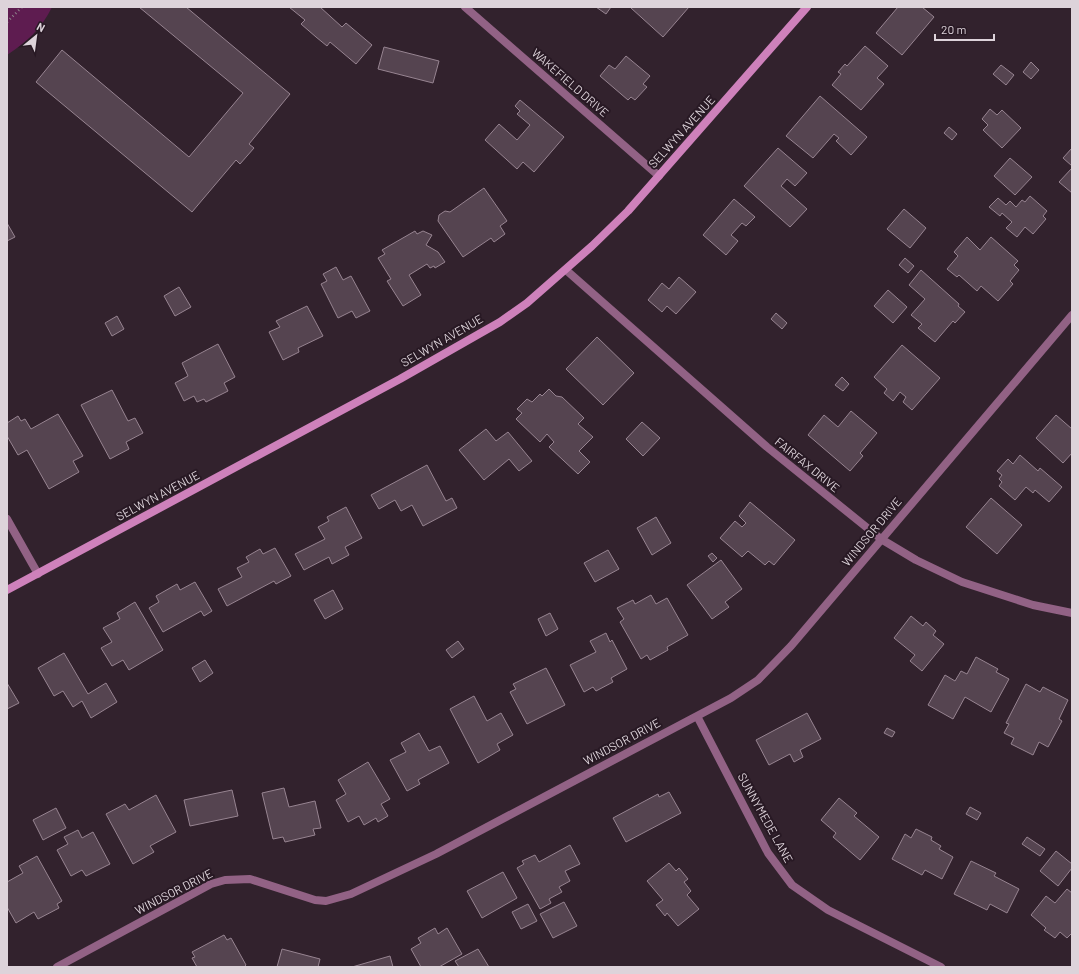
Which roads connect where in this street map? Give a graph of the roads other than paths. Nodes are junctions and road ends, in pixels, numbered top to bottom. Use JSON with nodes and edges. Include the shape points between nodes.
{"nodes":[{"id":1,"x":465,"y":7,"type":"edge"},
{"id":2,"x":808,"y":7,"type":"edge"},
{"id":3,"x":659,"y":176,"type":"junction"},
{"id":4,"x":566,"y":270,"type":"junction"},
{"id":5,"x":1072,"y":315,"type":"edge"},
{"id":6,"x":7,"y":519,"type":"edge"},
{"id":7,"x":881,"y":539,"type":"junction"},
{"id":8,"x":38,"y":574,"type":"junction"},
{"id":9,"x":7,"y":590,"type":"edge"},
{"id":10,"x":1072,"y":613,"type":"edge"},
{"id":11,"x":697,"y":716,"type":"junction"},
{"id":12,"x":57,"y":967,"type":"edge"},
{"id":13,"x":941,"y":967,"type":"edge"}],
"edges":[{"from":1,"to":3,"type":"street","name":"WAKEFIELD DRIVE"},
{"from":2,"to":3,"type":"street","name":"SELWYN AVENUE"},
{"from":3,"to":4,"type":"street","name":"SELWYN AVENUE","via":[[610,229]]},
{"from":4,"to":7,"type":"street","name":"FAIRFAX DRIVE","via":[[767,447]]},
{"from":4,"to":8,"type":"street","name":"SELWYN AVENUE","via":[[500,322],[449,352]]},
{"from":5,"to":7,"type":"street","name":"WINDSOR DRIVE"},
{"from":6,"to":8,"type":"street"},
{"from":7,"to":10,"type":"street","name":"FAIRFAX DRIVE","via":[[916,560],[962,582],[1033,605]]},
{"from":7,"to":11,"type":"street","name":"WINDSOR DRIVE","via":[[770,670],[732,698]]},
{"from":8,"to":9,"type":"street","name":"SELWYN AVENUE"},
{"from":11,"to":12,"type":"street","name":"WINDSOR DRIVE","via":[[436,854],[350,894],[315,900],[259,881],[225,880],[210,884]]},
{"from":11,"to":13,"type":"street","name":"SUNNYMEDE LANE","via":[[768,852],[792,885],[828,910]]}]}
